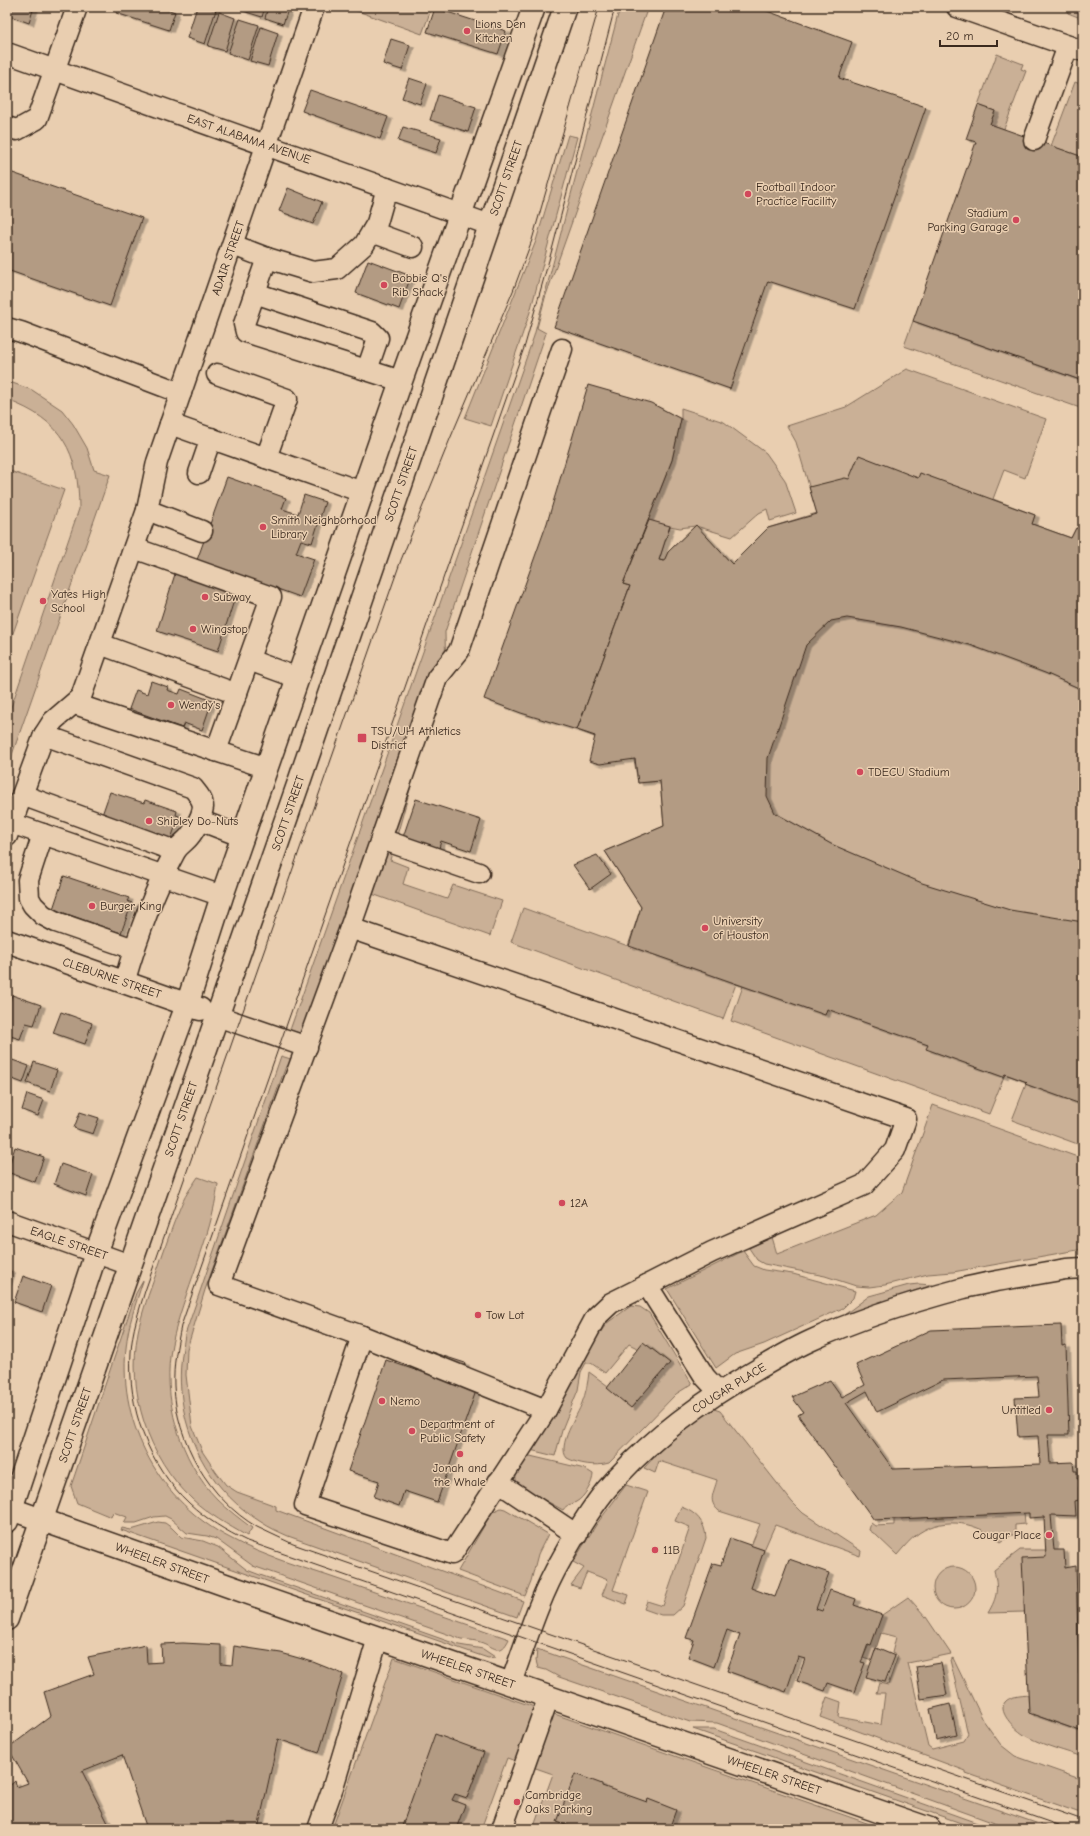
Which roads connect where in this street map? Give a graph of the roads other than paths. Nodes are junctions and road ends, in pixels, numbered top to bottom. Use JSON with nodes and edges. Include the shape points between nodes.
{"nodes":[{"id":1,"x":77,"y":7,"type":"edge"},
{"id":2,"x":314,"y":7,"type":"edge"},
{"id":3,"x":534,"y":7,"type":"edge"},
{"id":4,"x":566,"y":7,"type":"edge"},
{"id":5,"x":958,"y":7,"type":"edge"},
{"id":6,"x":1075,"y":49,"type":"edge"},
{"id":7,"x":7,"y":53,"type":"edge"},
{"id":8,"x":54,"y":70,"type":"junction"},
{"id":9,"x":7,"y":127,"type":"edge"},
{"id":10,"x":1034,"y":140,"type":"dead end"},
{"id":11,"x":266,"y":145,"type":"junction"},
{"id":12,"x":387,"y":188,"type":"junction"},
{"id":13,"x":460,"y":214,"type":"junction"},
{"id":14,"x":490,"y":225,"type":"junction"},
{"id":15,"x":372,"y":232,"type":"junction"},
{"id":16,"x":233,"y":245,"type":"junction"},
{"id":17,"x":413,"y":247,"type":"dead end"},
{"id":18,"x":267,"y":258,"type":"junction"},
{"id":19,"x":255,"y":293,"type":"junction"},
{"id":20,"x":7,"y":328,"type":"edge"},
{"id":21,"x":562,"y":348,"type":"dead end"},
{"id":22,"x":367,"y":370,"type":"junction"},
{"id":23,"x":217,"y":374,"type":"dead end"},
{"id":24,"x":401,"y":381,"type":"junction"},
{"id":25,"x":181,"y":393,"type":"junction"},
{"id":26,"x":170,"y":424,"type":"junction"},
{"id":27,"x":211,"y":438,"type":"junction"},
{"id":28,"x":266,"y":458,"type":"junction"},
{"id":29,"x":199,"y":473,"type":"dead end"},
{"id":30,"x":362,"y":492,"type":"junction"},
{"id":31,"x":394,"y":504,"type":"junction"},
{"id":32,"x":148,"y":510,"type":"junction"},
{"id":33,"x":202,"y":531,"type":"dead end"},
{"id":34,"x":134,"y":548,"type":"junction"},
{"id":35,"x":100,"y":644,"type":"junction"},
{"id":36,"x":249,"y":660,"type":"junction"},
{"id":37,"x":298,"y":678,"type":"junction"},
{"id":38,"x":237,"y":694,"type":"junction"},
{"id":39,"x":75,"y":704,"type":"junction"},
{"id":40,"x":44,"y":735,"type":"junction"},
{"id":41,"x":216,"y":751,"type":"junction"},
{"id":42,"x":267,"y":768,"type":"junction"},
{"id":43,"x":300,"y":779,"type":"junction"},
{"id":44,"x":22,"y":795,"type":"junction"},
{"id":45,"x":198,"y":820,"type":"junction"},
{"id":46,"x":9,"y":830,"type":"edge"},
{"id":47,"x":43,"y":834,"type":"junction"},
{"id":48,"x":243,"y":837,"type":"junction"},
{"id":49,"x":381,"y":838,"type":"junction"},
{"id":50,"x":176,"y":851,"type":"junction"},
{"id":51,"x":479,"y":872,"type":"dead end"},
{"id":52,"x":164,"y":876,"type":"junction"},
{"id":53,"x":222,"y":896,"type":"junction"},
{"id":54,"x":350,"y":928,"type":"junction"},
{"id":55,"x":7,"y":941,"type":"edge"},
{"id":56,"x":134,"y":949,"type":"junction"},
{"id":57,"x":124,"y":983,"type":"junction"},
{"id":58,"x":187,"y":1005,"type":"junction"},
{"id":59,"x":217,"y":1016,"type":"junction"},
{"id":60,"x":307,"y":1047,"type":"junction"},
{"id":61,"x":7,"y":1221,"type":"edge"},
{"id":62,"x":96,"y":1252,"type":"junction"},
{"id":63,"x":130,"y":1265,"type":"junction"},
{"id":64,"x":1083,"y":1268,"type":"edge"},
{"id":65,"x":647,"y":1285,"type":"junction"},
{"id":66,"x":362,"y":1336,"type":"junction"},
{"id":67,"x":719,"y":1392,"type":"junction"},
{"id":68,"x":546,"y":1410,"type":"junction"},
{"id":69,"x":498,"y":1482,"type":"junction"},
{"id":70,"x":8,"y":1513,"type":"edge"},
{"id":71,"x":42,"y":1520,"type":"junction"},
{"id":72,"x":576,"y":1535,"type":"junction"},
{"id":73,"x":7,"y":1619,"type":"edge"},
{"id":74,"x":378,"y":1638,"type":"junction"},
{"id":75,"x":511,"y":1683,"type":"junction"},
{"id":76,"x":549,"y":1696,"type":"junction"},
{"id":77,"x":318,"y":1829,"type":"edge"},
{"id":78,"x":502,"y":1829,"type":"edge"},
{"id":79,"x":930,"y":1829,"type":"edge"}],
"edges":[{"from":1,"to":8,"type":"street"},
{"from":2,"to":11,"type":"street","name":"ADAIR STREET"},
{"from":3,"to":13,"type":"main road"},
{"from":4,"to":14,"type":"main road","name":"SCOTT STREET"},
{"from":5,"to":6,"type":"street"},
{"from":6,"to":10,"type":"street"},
{"from":7,"to":8,"type":"street","name":"EAST ALABAMA AVENUE"},
{"from":8,"to":9,"type":"street","via":[[37,119],[17,130]]},
{"from":8,"to":11,"type":"street","name":"EAST ALABAMA AVENUE"},
{"from":11,"to":12,"type":"street","name":"EAST ALABAMA AVENUE"},
{"from":11,"to":16,"type":"street","name":"ADAIR STREET"},
{"from":12,"to":13,"type":"street","name":"EAST ALABAMA AVENUE"},
{"from":12,"to":15,"type":"street"},
{"from":13,"to":14,"type":"street","name":"EAST ALABAMA AVENUE"},
{"from":13,"to":24,"type":"main road"},
{"from":14,"to":31,"type":"main road","name":"SCOTT STREET"},
{"from":15,"to":17,"type":"street"},
{"from":15,"to":18,"type":"street","via":[[364,244],[337,269],[313,272]]},
{"from":16,"to":18,"type":"street"},
{"from":16,"to":25,"type":"street","name":"ADAIR STREET"},
{"from":18,"to":19,"type":"street"},
{"from":19,"to":22,"type":"street","via":[[372,332],[378,338]]},
{"from":19,"to":22,"type":"street","via":[[244,324],[246,332]]},
{"from":20,"to":25,"type":"street"},
{"from":21,"to":49,"type":"street","via":[[459,651],[437,678]]},
{"from":22,"to":24,"type":"street"},
{"from":23,"to":28,"type":"street","via":[[287,399]]},
{"from":24,"to":30,"type":"main road"},
{"from":25,"to":26,"type":"street","name":"ADAIR STREET"},
{"from":26,"to":27,"type":"street"},
{"from":26,"to":32,"type":"street","name":"ADAIR STREET","via":[[157,462]]},
{"from":27,"to":28,"type":"street"},
{"from":27,"to":29,"type":"street"},
{"from":28,"to":30,"type":"street"},
{"from":30,"to":31,"type":"main road"},
{"from":30,"to":37,"type":"main road"},
{"from":31,"to":43,"type":"main road","name":"SCOTT STREET"},
{"from":32,"to":33,"type":"street"},
{"from":32,"to":34,"type":"street","name":"ADAIR STREET"},
{"from":34,"to":35,"type":"street","name":"ADAIR STREET"},
{"from":34,"to":36,"type":"street","via":[[271,597]]},
{"from":35,"to":38,"type":"street"},
{"from":35,"to":39,"type":"street","name":"ADAIR STREET","via":[[81,697]]},
{"from":36,"to":37,"type":"street"},
{"from":36,"to":38,"type":"street"},
{"from":37,"to":42,"type":"main road"},
{"from":38,"to":41,"type":"street"},
{"from":39,"to":40,"type":"street","via":[[53,721]]},
{"from":39,"to":41,"type":"street"},
{"from":40,"to":44,"type":"street"},
{"from":40,"to":45,"type":"street","via":[[193,788],[203,806]]},
{"from":41,"to":42,"type":"street"},
{"from":42,"to":43,"type":"main road"},
{"from":42,"to":48,"type":"main road"},
{"from":43,"to":59,"type":"main road","name":"SCOTT STREET"},
{"from":44,"to":46,"type":"street"},
{"from":44,"to":50,"type":"street"},
{"from":45,"to":48,"type":"street"},
{"from":45,"to":50,"type":"street","via":[[190,836]]},
{"from":46,"to":47,"type":"street"},
{"from":47,"to":52,"type":"street"},
{"from":47,"to":56,"type":"street","via":[[28,880],[29,898],[33,905],[42,915],[56,922]]},
{"from":48,"to":53,"type":"main road"},
{"from":49,"to":51,"type":"street"},
{"from":49,"to":54,"type":"street"},
{"from":50,"to":52,"type":"street"},
{"from":52,"to":53,"type":"street"},
{"from":52,"to":56,"type":"street","via":[[142,922]]},
{"from":53,"to":58,"type":"main road"},
{"from":54,"to":60,"type":"street"},
{"from":54,"to":65,"type":"street","via":[[906,1119],[895,1150],[864,1185],[712,1252]]},
{"from":55,"to":57,"type":"main road","name":"CLEBURNE STREET"},
{"from":56,"to":57,"type":"street"},
{"from":57,"to":58,"type":"main road","name":"CLEBURNE STREET"},
{"from":58,"to":59,"type":"main road","name":"CLEBURNE STREET"},
{"from":58,"to":62,"type":"main road"},
{"from":59,"to":60,"type":"street"},
{"from":59,"to":63,"type":"main road","name":"SCOTT STREET"},
{"from":60,"to":66,"type":"street","via":[[219,1285]]},
{"from":61,"to":62,"type":"street","name":"EAGLE STREET"},
{"from":62,"to":63,"type":"street","name":"EAGLE STREET"},
{"from":62,"to":70,"type":"main road"},
{"from":63,"to":71,"type":"main road","name":"SCOTT STREET"},
{"from":64,"to":67,"type":"street","name":"COUGAR PLACE","via":[[966,1288],[909,1303],[810,1341]]},
{"from":65,"to":67,"type":"street","via":[[705,1377]]},
{"from":65,"to":68,"type":"street","via":[[611,1303],[596,1317]]},
{"from":66,"to":68,"type":"street"},
{"from":66,"to":69,"type":"street","via":[[305,1505],[452,1554]]},
{"from":67,"to":72,"type":"street","name":"COUGAR PLACE","via":[[669,1428],[626,1468],[604,1493]]},
{"from":68,"to":69,"type":"street"},
{"from":69,"to":72,"type":"street"},
{"from":70,"to":71,"type":"main road","name":"WHEELER STREET"},
{"from":71,"to":73,"type":"main road","name":"SCOTT STREET"},
{"from":71,"to":74,"type":"main road","name":"WHEELER STREET"},
{"from":72,"to":75,"type":"street","name":"COUGAR PLACE","via":[[546,1590]]},
{"from":74,"to":75,"type":"main road","name":"WHEELER STREET"},
{"from":74,"to":77,"type":"street"},
{"from":75,"to":76,"type":"main road","name":"WHEELER STREET"},
{"from":76,"to":78,"type":"street"},
{"from":76,"to":79,"type":"main road","name":"WHEELER STREET"}]}
